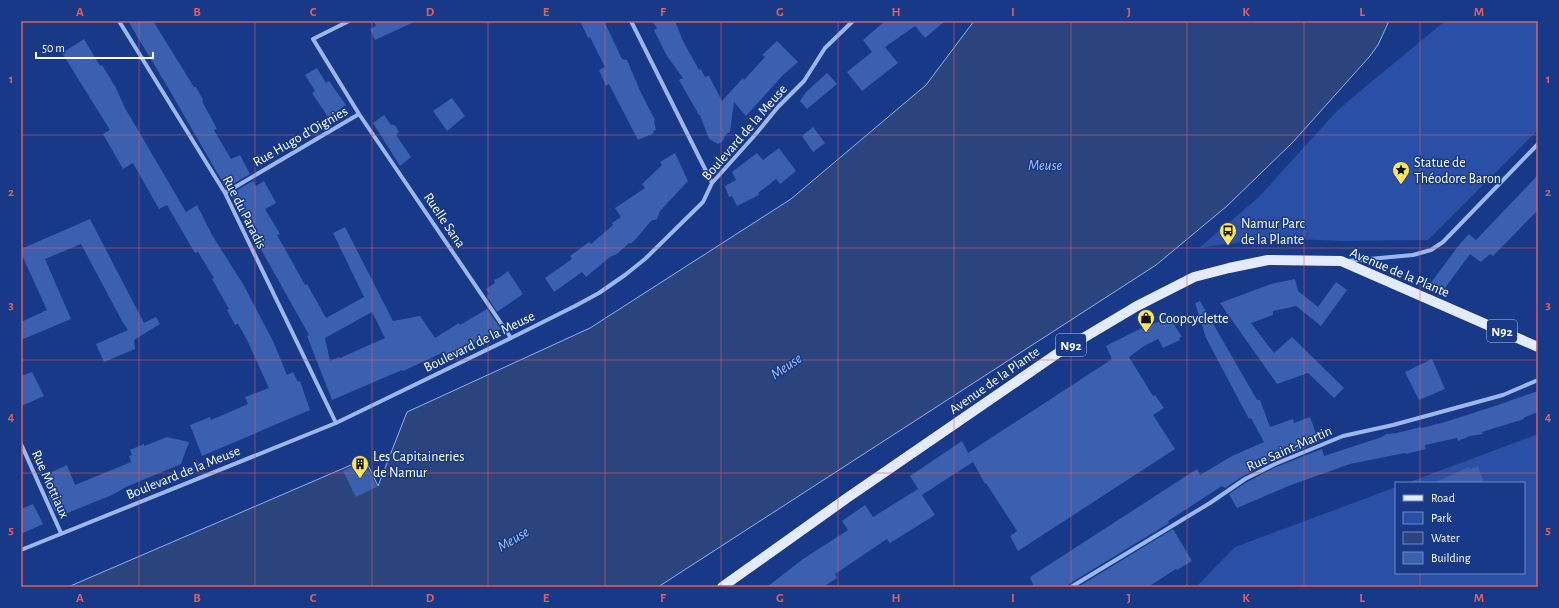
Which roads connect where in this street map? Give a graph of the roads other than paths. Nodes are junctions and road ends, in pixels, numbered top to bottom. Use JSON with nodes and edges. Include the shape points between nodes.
{"nodes":[{"id":1,"x":119,"y":21,"type":"edge"},
{"id":2,"x":349,"y":21,"type":"edge"},
{"id":3,"x":631,"y":21,"type":"edge"},
{"id":4,"x":853,"y":21,"type":"edge"},
{"id":5,"x":359,"y":114,"type":"junction"},
{"id":6,"x":1538,"y":144,"type":"edge"},
{"id":7,"x":712,"y":183,"type":"junction"},
{"id":8,"x":224,"y":193,"type":"junction"},
{"id":9,"x":1341,"y":261,"type":"junction"},
{"id":10,"x":511,"y":338,"type":"junction"},
{"id":11,"x":1538,"y":347,"type":"edge"},
{"id":12,"x":1538,"y":380,"type":"edge"},
{"id":13,"x":336,"y":422,"type":"junction"},
{"id":14,"x":21,"y":444,"type":"edge"},
{"id":15,"x":61,"y":533,"type":"junction"},
{"id":16,"x":21,"y":550,"type":"edge"},
{"id":17,"x":722,"y":587,"type":"edge"},
{"id":18,"x":1071,"y":587,"type":"edge"}],
"edges":[{"from":1,"to":8,"type":"street","name":"Rue du Paradis"},
{"from":2,"to":5,"type":"street","name":"Rue Hugo d'Oignies","via":[[313,39]]},
{"from":3,"to":7,"type":"street"},
{"from":4,"to":7,"type":"street","name":"Boulevard de la Meuse","via":[[825,48],[804,81]]},
{"from":5,"to":8,"type":"street","name":"Rue Hugo d'Oignies"},
{"from":5,"to":10,"type":"street","name":"Ruelle Sana"},
{"from":6,"to":9,"type":"street","via":[[1443,242],[1431,250],[1413,255]]},
{"from":7,"to":10,"type":"street","name":"Boulevard de la Meuse","via":[[703,202],[625,275],[575,306]]},
{"from":8,"to":13,"type":"street","name":"Rue du Paradis"},
{"from":9,"to":11,"type":"main road","name":"Avenue de la Plante","number":"N92"},
{"from":9,"to":17,"type":"main road","name":"Avenue de la Plante","number":"N92","via":[[1268,260],[1229,268],[1194,277],[1144,303],[1058,353]]},
{"from":10,"to":13,"type":"street","name":"Boulevard de la Meuse"},
{"from":12,"to":18,"type":"street","name":"Rue Saint-Martin","via":[[1503,395],[1343,436],[1275,464]]},
{"from":13,"to":15,"type":"street","name":"Boulevard de la Meuse"},
{"from":14,"to":15,"type":"street","name":"Rue Mottiaux"},
{"from":15,"to":16,"type":"street","name":"Boulevard de la Meuse"}]}
